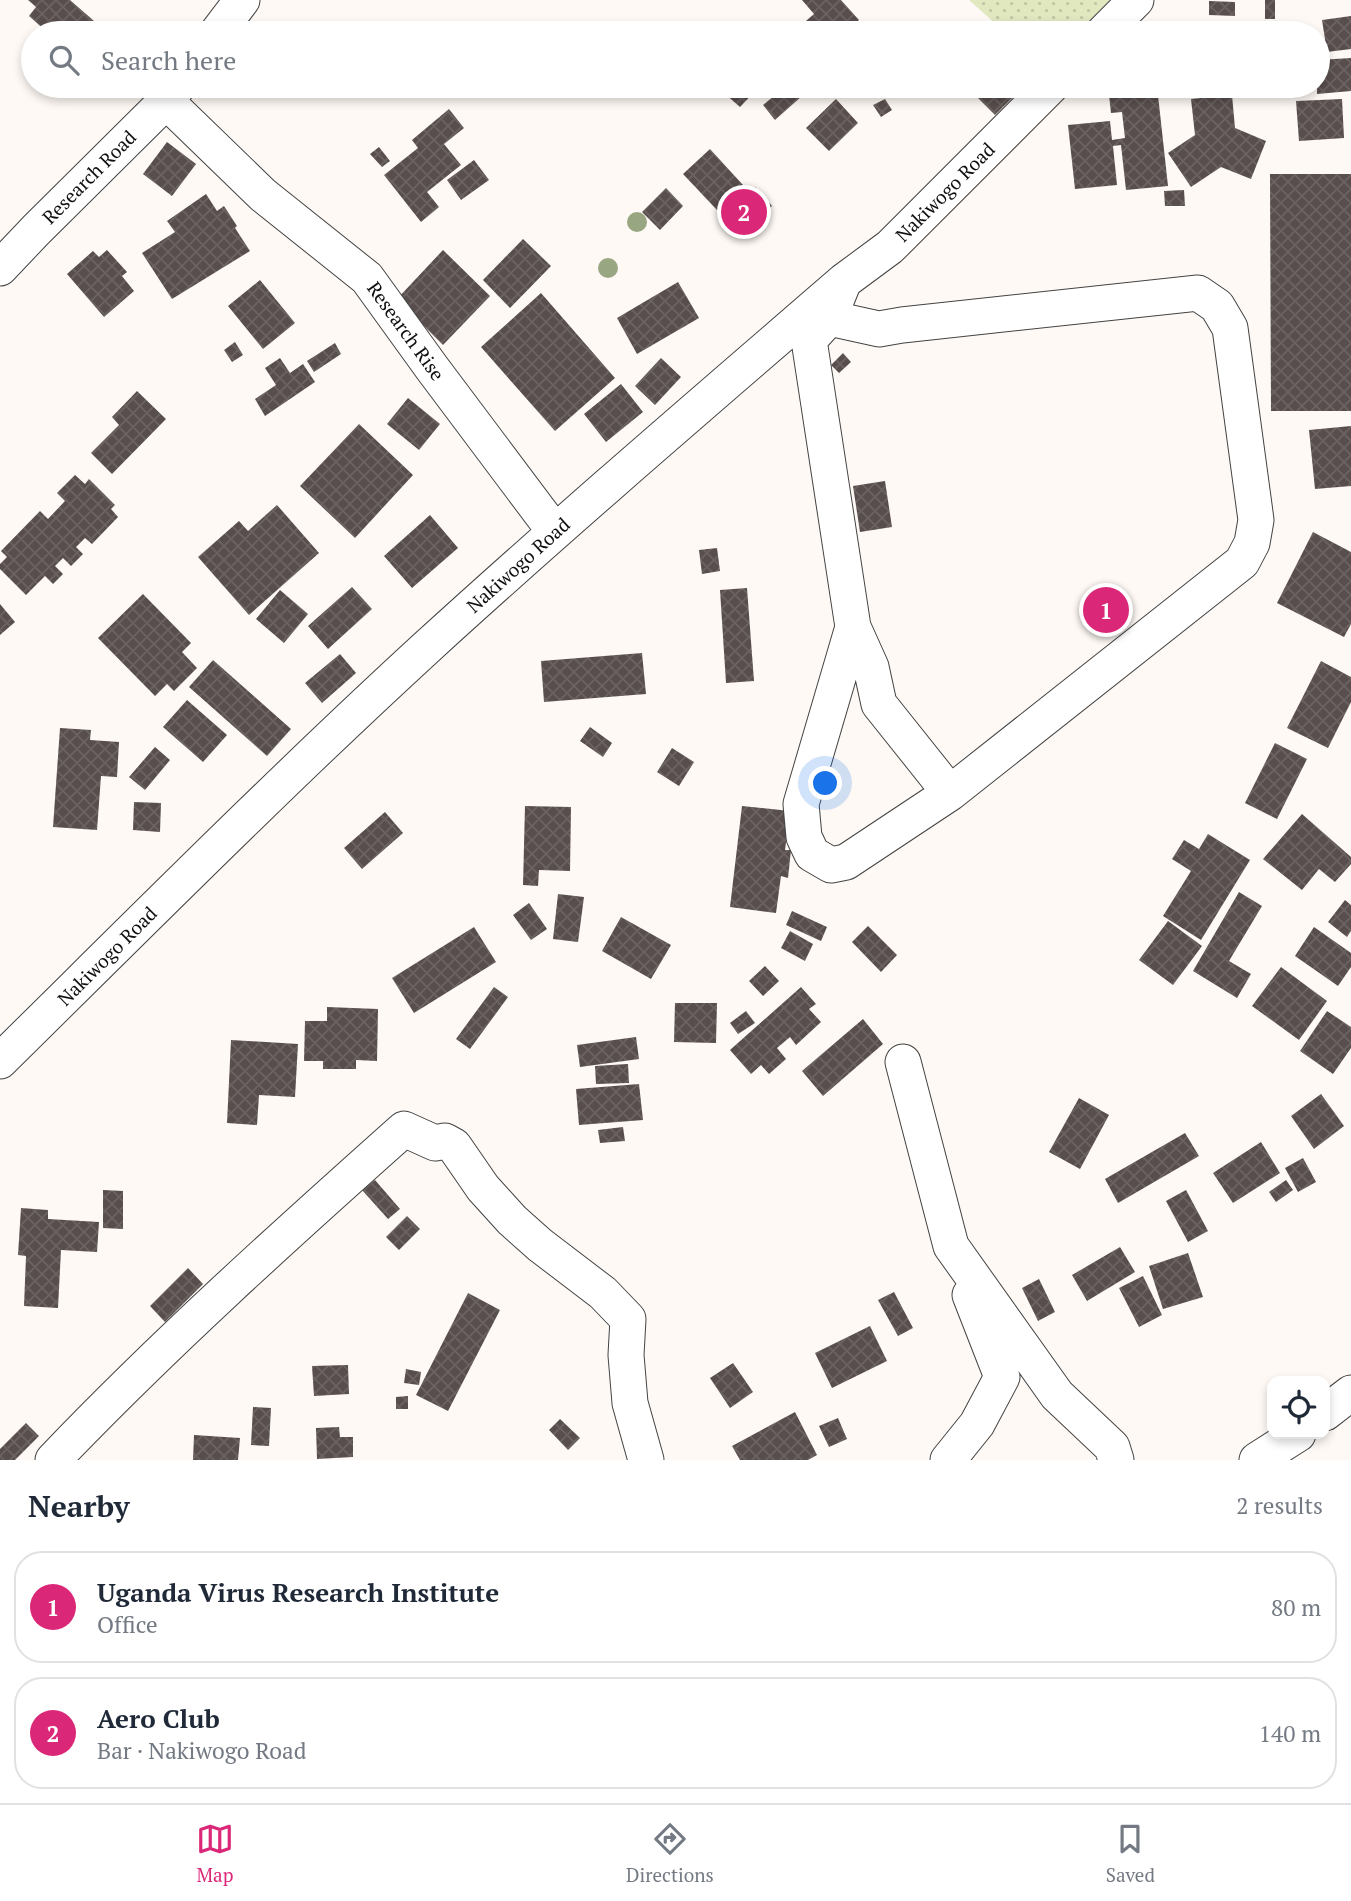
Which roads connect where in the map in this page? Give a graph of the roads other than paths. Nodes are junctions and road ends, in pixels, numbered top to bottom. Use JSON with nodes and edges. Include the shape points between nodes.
{"nodes":[{"id":1,"x":242,"y":0,"type":"edge"},
{"id":2,"x":1136,"y":0,"type":"edge"},
{"id":3,"x":226,"y":21,"type":"edge"},
{"id":4,"x":1115,"y":21,"type":"edge"},
{"id":5,"x":167,"y":98,"type":"edge"},
{"id":6,"x":177,"y":98,"type":"edge"},
{"id":7,"x":1039,"y":98,"type":"edge"},
{"id":8,"x":0,"y":268,"type":"edge"},
{"id":9,"x":844,"y":281,"type":"junction"},
{"id":10,"x":829,"y":318,"type":"junction"},
{"id":11,"x":555,"y":532,"type":"junction"},
{"id":12,"x":853,"y":627,"type":"junction"},
{"id":13,"x":950,"y":793,"type":"junction"},
{"id":14,"x":0,"y":1062,"type":"edge"},
{"id":15,"x":903,"y":1062,"type":"dead end"},
{"id":16,"x":951,"y":1246,"type":"junction"},
{"id":17,"x":1351,"y":1394,"type":"edge"},
{"id":18,"x":1330,"y":1409,"type":"edge"},
{"id":19,"x":1290,"y":1439,"type":"edge"},
{"id":20,"x":54,"y":1460,"type":"edge"},
{"id":21,"x":646,"y":1460,"type":"edge"},
{"id":22,"x":948,"y":1460,"type":"edge"},
{"id":23,"x":1116,"y":1460,"type":"edge"},
{"id":24,"x":1257,"y":1460,"type":"edge"}],
"edges":[{"from":1,"to":3,"type":"street"},
{"from":2,"to":4,"type":"street"},
{"from":5,"to":8,"type":"street","name":"Research Road"},
{"from":6,"to":11,"type":"street","name":"Research Rise","via":[[264,195],[368,278]]},
{"from":7,"to":9,"type":"street","name":"Nakiwogo Road","via":[[890,247]]},
{"from":9,"to":10,"type":"street"},
{"from":9,"to":11,"type":"street","name":"Nakiwogo Road"},
{"from":10,"to":12,"type":"street","via":[[809,340]]},
{"from":10,"to":13,"type":"street","via":[[879,329],[1199,293],[1217,306],[1230,328],[1256,520],[1252,544],[1242,562]]},
{"from":11,"to":14,"type":"street","name":"Nakiwogo Road","via":[[256,808]]},
{"from":12,"to":13,"type":"street","via":[[871,667],[879,704]]},
{"from":12,"to":13,"type":"street","via":[[801,804],[804,837],[813,854],[831,865],[846,862]]},
{"from":15,"to":16,"type":"street"},
{"from":16,"to":22,"type":"street","via":[[1002,1377],[977,1424]]},
{"from":16,"to":23,"type":"street","via":[[1057,1395],[1112,1447]]},
{"from":17,"to":18,"type":"street"},
{"from":19,"to":24,"type":"street"},
{"from":20,"to":21,"type":"street","via":[[222,1294],[404,1129],[454,1146],[512,1220],[603,1293],[628,1319],[629,1403]]}]}
